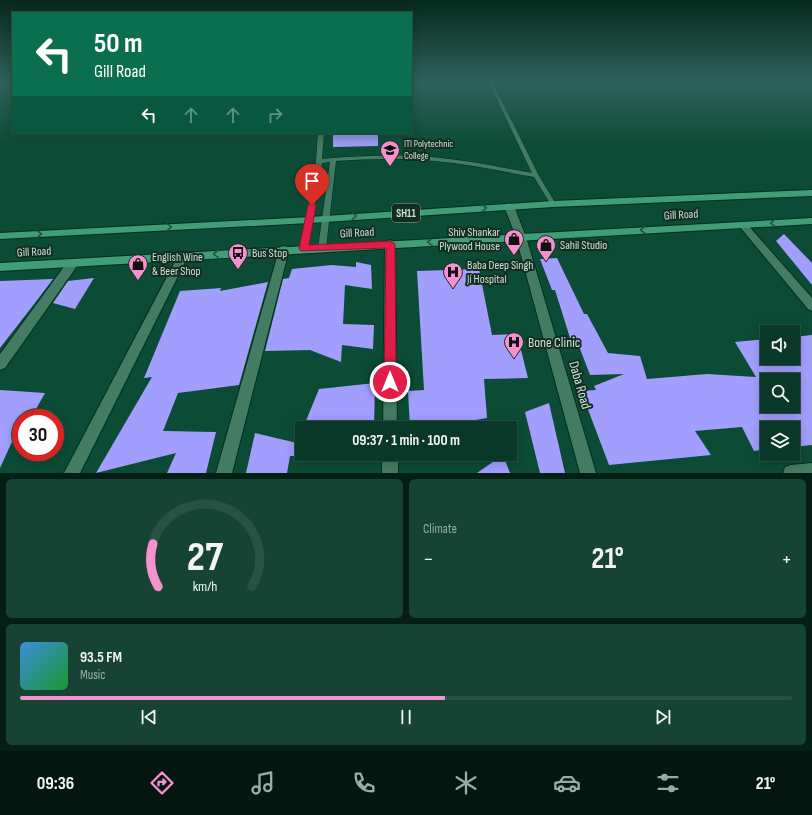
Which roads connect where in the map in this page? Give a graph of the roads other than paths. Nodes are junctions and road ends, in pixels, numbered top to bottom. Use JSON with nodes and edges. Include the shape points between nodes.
{"nodes":[{"id":1,"x":501,"y":103,"type":"edge"},
{"id":2,"x":321,"y":134,"type":"edge"},
{"id":3,"x":333,"y":160,"type":"junction"},
{"id":4,"x":319,"y":161,"type":"junction"},
{"id":5,"x":536,"y":176,"type":"junction"},
{"id":6,"x":812,"y":193,"type":"edge"},
{"id":7,"x":553,"y":204,"type":"junction"},
{"id":8,"x":509,"y":206,"type":"junction"},
{"id":9,"x":327,"y":218,"type":"junction"},
{"id":10,"x":310,"y":220,"type":"junction"},
{"id":11,"x":812,"y":221,"type":"edge"},
{"id":12,"x":743,"y":225,"type":"junction"},
{"id":13,"x":0,"y":236,"type":"edge"},
{"id":14,"x":521,"y":237,"type":"junction"},
{"id":15,"x":390,"y":244,"type":"junction"},
{"id":16,"x":322,"y":248,"type":"junction"},
{"id":17,"x":304,"y":249,"type":"junction"},
{"id":18,"x":284,"y":250,"type":"junction"},
{"id":19,"x":183,"y":256,"type":"junction"},
{"id":20,"x":73,"y":262,"type":"junction"},
{"id":21,"x":0,"y":267,"type":"edge"},
{"id":22,"x":812,"y":306,"type":"edge"},
{"id":23,"x":0,"y":364,"type":"edge"},
{"id":24,"x":390,"y":421,"type":"edge"},
{"id":25,"x":390,"y":461,"type":"edge"},
{"id":26,"x":812,"y":471,"type":"edge"},
{"id":27,"x":72,"y":473,"type":"edge"},
{"id":28,"x":224,"y":473,"type":"edge"},
{"id":29,"x":390,"y":473,"type":"edge"},
{"id":30,"x":588,"y":473,"type":"edge"},
{"id":31,"x":791,"y":473,"type":"edge"}],
"edges":[{"from":1,"to":5,"type":"lane"},
{"from":2,"to":4,"type":"lane"},
{"from":3,"to":4,"type":"lane"},
{"from":3,"to":5,"type":"lane","via":[[365,157],[419,158],[467,163]]},
{"from":3,"to":9,"type":"lane"},
{"from":4,"to":10,"type":"lane"},
{"from":5,"to":7,"type":"lane"},
{"from":6,"to":7,"type":"main road","name":"Gill Road","number":"SH11"},
{"from":7,"to":8,"type":"main road","name":"Gill Road","number":"SH11"},
{"from":9,"to":8,"type":"main road","name":"Gill Road","number":"SH11","one_way":true},
{"from":8,"to":14,"type":"street","name":"Daba Road"},
{"from":9,"to":10,"type":"main road","name":"Gill Road","number":"SH11"},
{"from":9,"to":16,"type":"lane"},
{"from":13,"to":10,"type":"main road","name":"Gill Road","number":"SH11","one_way":true},
{"from":10,"to":17,"type":"lane"},
{"from":11,"to":12,"type":"main road","name":"Gill Road","one_way":true},
{"from":12,"to":14,"type":"main road","name":"Gill Road","one_way":true},
{"from":12,"to":22,"type":"street"},
{"from":14,"to":15,"type":"main road","name":"Gill Road","one_way":true},
{"from":14,"to":30,"type":"street","name":"Daba Road"},
{"from":15,"to":16,"type":"main road","name":"Gill Road"},
{"from":15,"to":24,"type":"street"},
{"from":16,"to":17,"type":"main road","name":"Gill Road"},
{"from":17,"to":18,"type":"main road","name":"Gill Road"},
{"from":18,"to":19,"type":"main road","name":"Gill Road","one_way":true},
{"from":18,"to":28,"type":"street"},
{"from":19,"to":20,"type":"main road","name":"Gill Road"},
{"from":19,"to":27,"type":"street"},
{"from":20,"to":21,"type":"main road","name":"Gill Road"},
{"from":20,"to":23,"type":"street"},
{"from":25,"to":29,"type":"street"},
{"from":26,"to":31,"type":"street"}]}
